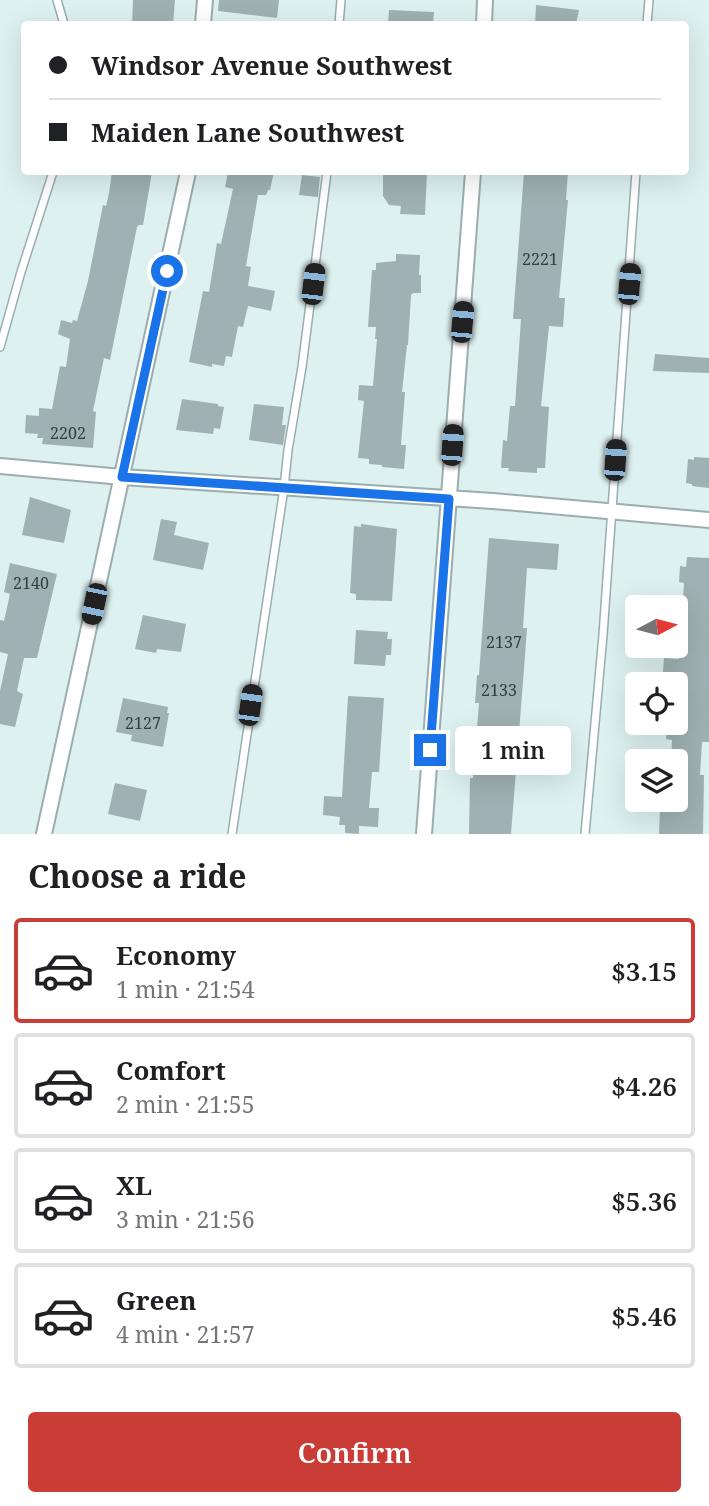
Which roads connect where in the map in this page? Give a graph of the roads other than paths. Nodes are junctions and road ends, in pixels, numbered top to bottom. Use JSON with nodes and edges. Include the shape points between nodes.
{"nodes":[{"id":1,"x":57,"y":0,"type":"edge"},
{"id":2,"x":205,"y":0,"type":"edge"},
{"id":3,"x":341,"y":0,"type":"edge"},
{"id":4,"x":485,"y":0,"type":"edge"},
{"id":5,"x":649,"y":0,"type":"edge"},
{"id":6,"x":63,"y":21,"type":"edge"},
{"id":7,"x":203,"y":21,"type":"edge"},
{"id":8,"x":339,"y":21,"type":"edge"},
{"id":9,"x":484,"y":21,"type":"edge"},
{"id":10,"x":647,"y":21,"type":"edge"},
{"id":11,"x":52,"y":175,"type":"edge"},
{"id":12,"x":187,"y":175,"type":"edge"},
{"id":13,"x":325,"y":175,"type":"edge"},
{"id":14,"x":473,"y":175,"type":"edge"},
{"id":15,"x":636,"y":175,"type":"edge"},
{"id":16,"x":0,"y":347,"type":"edge"},
{"id":17,"x":0,"y":466,"type":"edge"},
{"id":18,"x":122,"y":477,"type":"junction"},
{"id":19,"x":284,"y":488,"type":"junction"},
{"id":20,"x":449,"y":499,"type":"junction"},
{"id":21,"x":611,"y":511,"type":"junction"},
{"id":22,"x":709,"y":520,"type":"edge"},
{"id":23,"x":44,"y":834,"type":"edge"},
{"id":24,"x":232,"y":834,"type":"edge"},
{"id":25,"x":424,"y":834,"type":"edge"},
{"id":26,"x":585,"y":834,"type":"edge"}],
"edges":[{"from":1,"to":6,"type":"lane"},
{"from":2,"to":7,"type":"street"},
{"from":3,"to":8,"type":"lane"},
{"from":4,"to":9,"type":"street"},
{"from":5,"to":10,"type":"lane"},
{"from":11,"to":16,"type":"lane"},
{"from":12,"to":18,"type":"street"},
{"from":13,"to":19,"type":"lane"},
{"from":14,"to":20,"type":"street"},
{"from":15,"to":21,"type":"lane"},
{"from":17,"to":18,"type":"street"},
{"from":18,"to":19,"type":"street"},
{"from":18,"to":23,"type":"street"},
{"from":19,"to":20,"type":"street"},
{"from":19,"to":24,"type":"lane"},
{"from":20,"to":21,"type":"street"},
{"from":20,"to":25,"type":"street"},
{"from":21,"to":22,"type":"street"},
{"from":21,"to":26,"type":"lane"}]}
